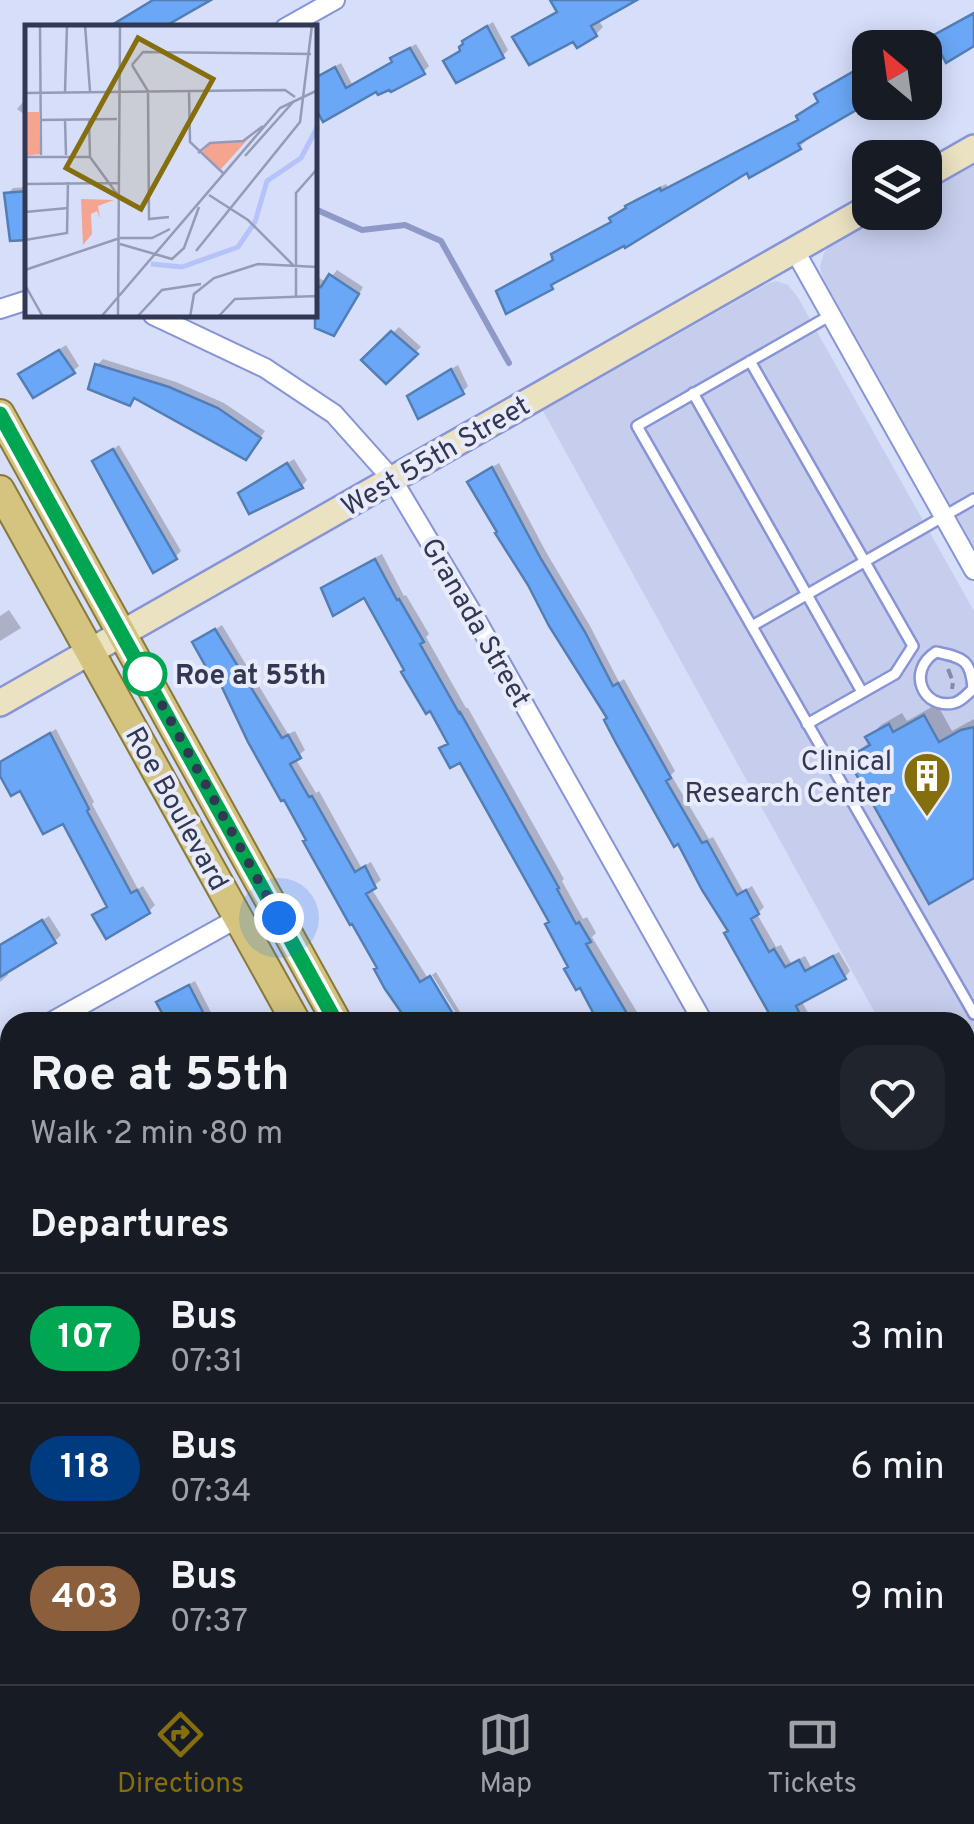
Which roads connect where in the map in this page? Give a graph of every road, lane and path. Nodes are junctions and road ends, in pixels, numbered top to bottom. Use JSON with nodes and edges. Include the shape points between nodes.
{"nodes":[{"id":1,"x":334,"y":0,"type":"edge"},
{"id":2,"x":290,"y":25,"type":"edge"},
{"id":3,"x":974,"y":148,"type":"edge"},
{"id":4,"x":942,"y":166,"type":"edge"},
{"id":5,"x":852,"y":218,"type":"edge"},
{"id":6,"x":794,"y":251,"type":"junction"},
{"id":7,"x":25,"y":301,"type":"edge"},
{"id":8,"x":0,"y":308,"type":"edge"},
{"id":9,"x":831,"y":315,"type":"junction"},
{"id":10,"x":159,"y":318,"type":"edge"},
{"id":11,"x":750,"y":361,"type":"junction"},
{"id":12,"x":693,"y":393,"type":"junction"},
{"id":13,"x":0,"y":414,"type":"edge"},
{"id":14,"x":392,"y":479,"type":"junction"},
{"id":15,"x":0,"y":490,"type":"edge"},
{"id":16,"x":974,"y":500,"type":"edge"},
{"id":17,"x":944,"y":518,"type":"junction"},
{"id":18,"x":866,"y":562,"type":"junction"},
{"id":19,"x":974,"y":570,"type":"edge"},
{"id":20,"x":808,"y":595,"type":"junction"},
{"id":21,"x":752,"y":626,"type":"junction"},
{"id":22,"x":123,"y":634,"type":"junction"},
{"id":23,"x":91,"y":652,"type":"junction"},
{"id":24,"x":942,"y":654,"type":"junction"},
{"id":25,"x":901,"y":666,"type":"junction"},
{"id":26,"x":919,"y":671,"type":"junction"},
{"id":27,"x":862,"y":692,"type":"junction"},
{"id":28,"x":0,"y":703,"type":"edge"},
{"id":29,"x":949,"y":703,"type":"junction"},
{"id":30,"x":807,"y":724,"type":"junction"},
{"id":31,"x":238,"y":918,"type":"junction"},
{"id":32,"x":69,"y":1012,"type":"edge"},
{"id":33,"x":290,"y":1012,"type":"edge"},
{"id":34,"x":331,"y":1012,"type":"edge"},
{"id":35,"x":697,"y":1012,"type":"edge"},
{"id":36,"x":973,"y":1012,"type":"edge"}],
"edges":[{"from":1,"to":2,"type":"street"},
{"from":3,"to":4,"type":"street"},
{"from":5,"to":6,"type":"street","name":"West 55th Street"},
{"from":6,"to":9,"type":"street"},
{"from":6,"to":14,"type":"street","name":"West 55th Street"},
{"from":7,"to":8,"type":"street"},
{"from":9,"to":11,"type":"lane"},
{"from":9,"to":17,"type":"street"},
{"from":10,"to":14,"type":"street","name":"Granada Street","via":[[264,368],[334,414]]},
{"from":11,"to":12,"type":"lane"},
{"from":11,"to":18,"type":"lane"},
{"from":12,"to":20,"type":"lane"},
{"from":12,"to":21,"type":"lane","via":[[636,426]]},
{"from":13,"to":22,"type":"main road","name":"Roe Boulevard"},
{"from":14,"to":22,"type":"street","name":"West 55th Street"},
{"from":14,"to":35,"type":"street","name":"Granada Street"},
{"from":15,"to":23,"type":"main road","name":"Roe Boulevard"},
{"from":16,"to":17,"type":"lane"},
{"from":17,"to":18,"type":"lane"},
{"from":17,"to":19,"type":"street"},
{"from":18,"to":20,"type":"lane"},
{"from":18,"to":25,"type":"lane","via":[[913,646]]},
{"from":20,"to":21,"type":"lane"},
{"from":20,"to":27,"type":"lane"},
{"from":21,"to":30,"type":"lane"},
{"from":22,"to":23,"type":"street","name":"West 55th Street"},
{"from":22,"to":34,"type":"main road","name":"Roe Boulevard"},
{"from":23,"to":28,"type":"street","name":"West 55th Street"},
{"from":23,"to":31,"type":"main road","name":"Roe Boulevard"},
{"from":24,"to":26,"type":"lane","via":[[925,659]]},
{"from":24,"to":29,"type":"path","via":[[954,682]]},
{"from":24,"to":29,"type":"lane","via":[[972,670],[974,688]]},
{"from":25,"to":26,"type":"lane"},
{"from":25,"to":27,"type":"lane"},
{"from":26,"to":29,"type":"lane","via":[[930,698]]},
{"from":27,"to":30,"type":"lane"},
{"from":30,"to":36,"type":"lane"},
{"from":31,"to":32,"type":"street"},
{"from":31,"to":33,"type":"main road","name":"Roe Boulevard"}]}
